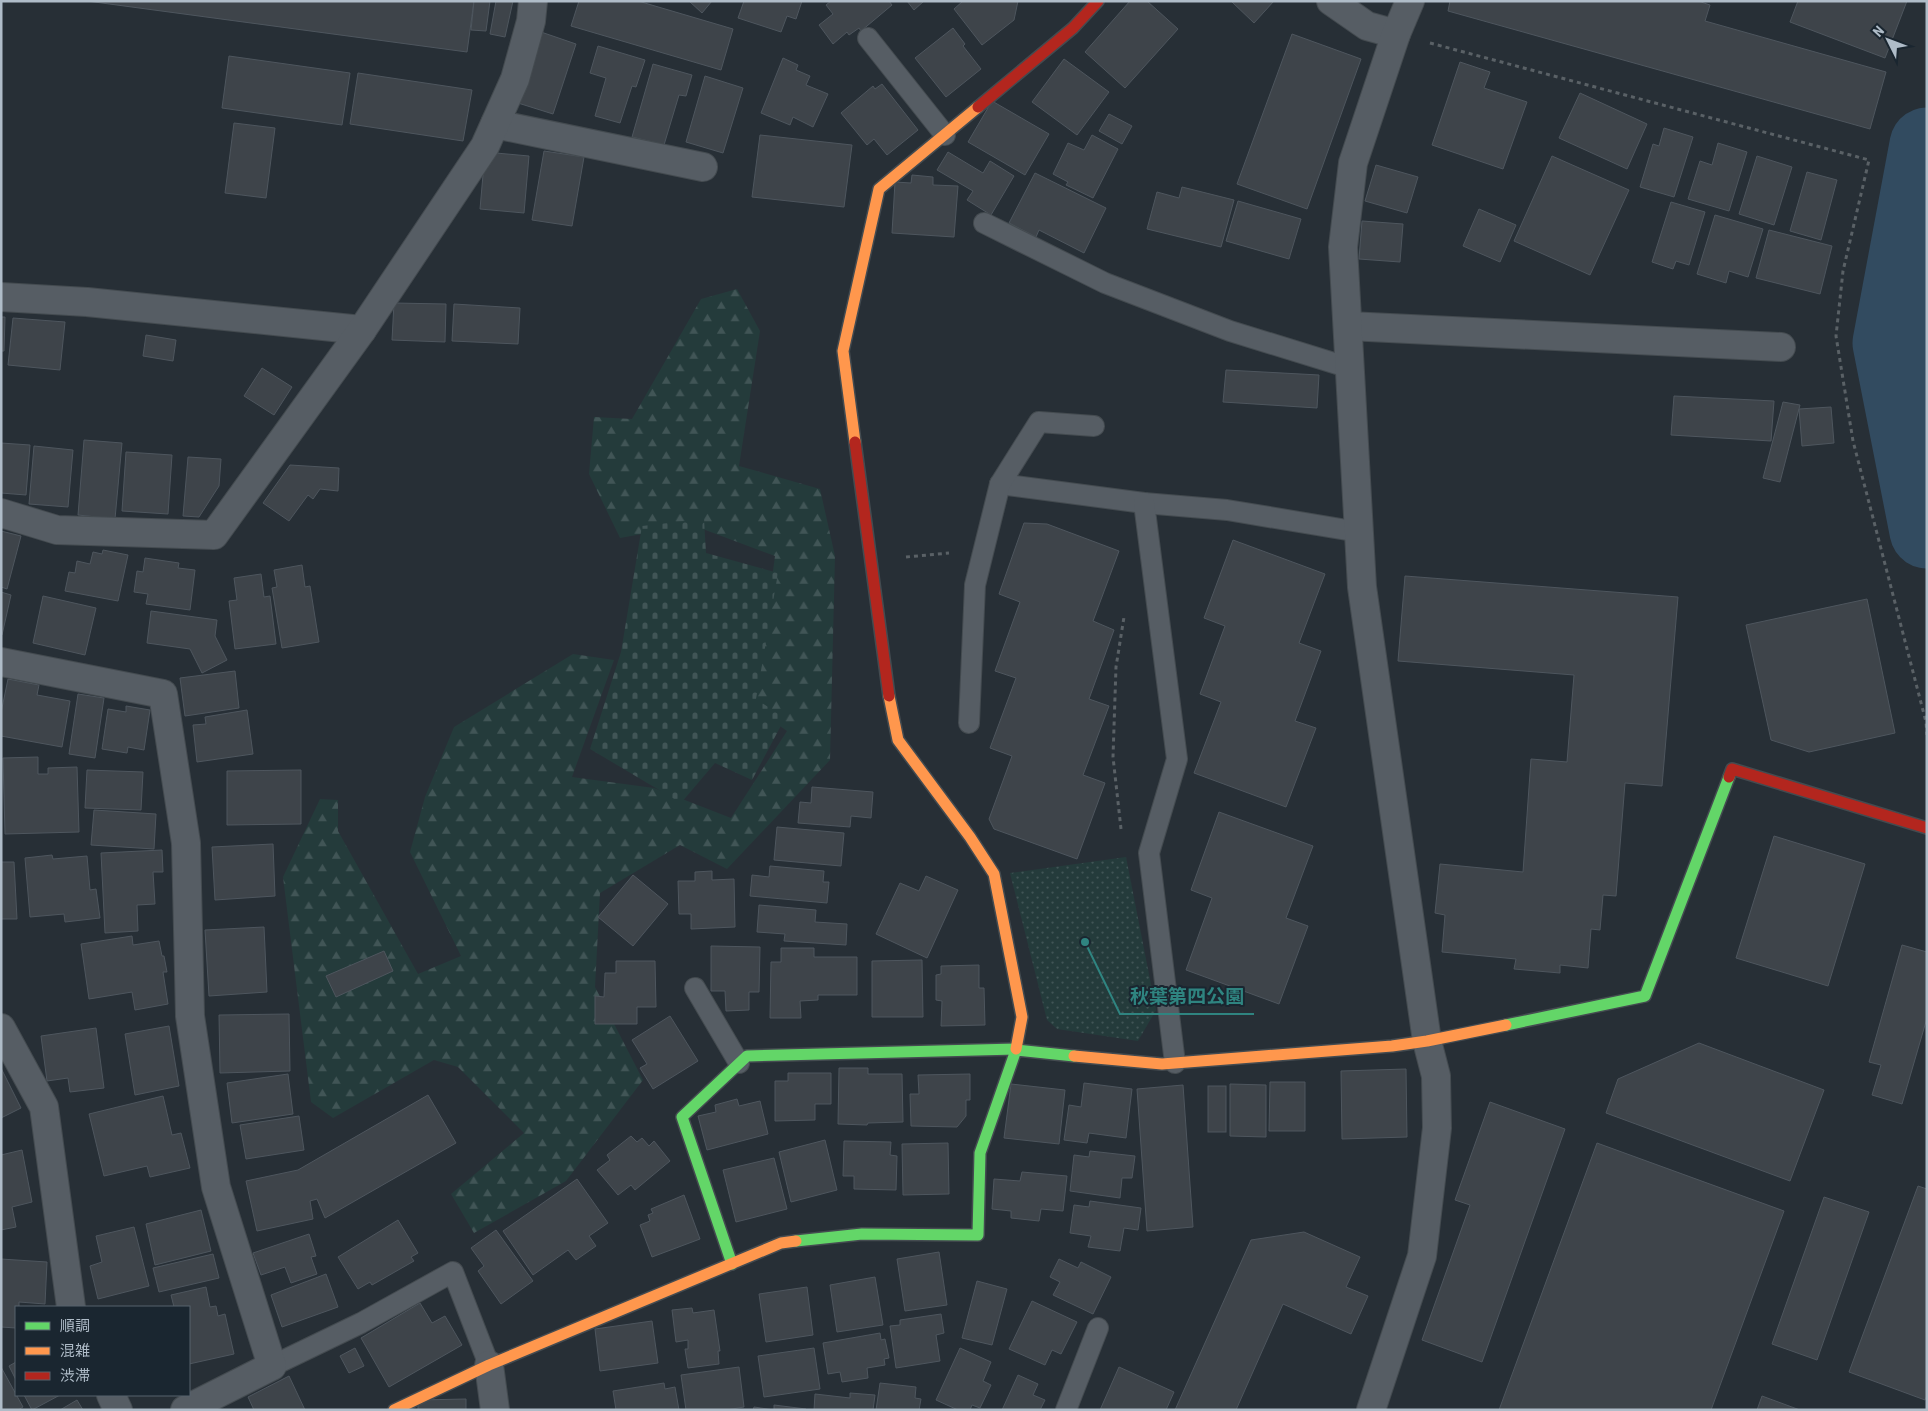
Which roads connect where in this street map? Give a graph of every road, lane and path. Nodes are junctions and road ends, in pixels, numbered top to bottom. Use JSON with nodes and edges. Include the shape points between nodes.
{"nodes":[{"id":1,"x":533,"y":1,"type":"edge"},
{"id":2,"x":1098,"y":1,"type":"edge"},
{"id":3,"x":1331,"y":1,"type":"edge"},
{"id":4,"x":1410,"y":1,"type":"edge"},
{"id":5,"x":1396,"y":34,"type":"junction"},
{"id":6,"x":868,"y":38,"type":"dead end"},
{"id":7,"x":495,"y":124,"type":"junction"},
{"id":8,"x":945,"y":135,"type":"junction"},
{"id":9,"x":703,"y":168,"type":"dead end"},
{"id":10,"x":984,"y":223,"type":"dead end"},
{"id":11,"x":1,"y":297,"type":"edge"},
{"id":12,"x":1348,"y":326,"type":"junction"},
{"id":13,"x":362,"y":330,"type":"junction"},
{"id":14,"x":1781,"y":347,"type":"dead end"},
{"id":15,"x":1350,"y":368,"type":"junction"},
{"id":16,"x":1094,"y":426,"type":"dead end"},
{"id":17,"x":1000,"y":484,"type":"junction"},
{"id":18,"x":1144,"y":503,"type":"junction"},
{"id":19,"x":1,"y":513,"type":"edge"},
{"id":20,"x":1359,"y":532,"type":"junction"},
{"id":21,"x":940,"y":554,"type":"dead end"},
{"id":22,"x":898,"y":557,"type":"dead end"},
{"id":23,"x":1125,"y":612,"type":"dead end"},
{"id":24,"x":1,"y":662,"type":"edge"},
{"id":25,"x":969,"y":723,"type":"dead end"},
{"id":26,"x":1927,"y":735,"type":"edge"},
{"id":27,"x":1927,"y":828,"type":"edge"},
{"id":28,"x":1121,"y":830,"type":"dead end"},
{"id":29,"x":695,"y":988,"type":"dead end"},
{"id":30,"x":1,"y":1028,"type":"edge"},
{"id":31,"x":1427,"y":1041,"type":"junction"},
{"id":32,"x":1016,"y":1050,"type":"junction"},
{"id":33,"x":739,"y":1063,"type":"junction"},
{"id":34,"x":1175,"y":1063,"type":"junction"},
{"id":35,"x":732,"y":1264,"type":"junction"},
{"id":36,"x":70,"y":1306,"type":"edge"},
{"id":37,"x":1098,"y":1328,"type":"dead end"},
{"id":38,"x":489,"y":1365,"type":"junction"},
{"id":39,"x":272,"y":1366,"type":"junction"},
{"id":40,"x":111,"y":1396,"type":"edge"},
{"id":41,"x":118,"y":1410,"type":"edge"},
{"id":42,"x":185,"y":1410,"type":"edge"},
{"id":43,"x":394,"y":1410,"type":"edge"},
{"id":44,"x":494,"y":1410,"type":"edge"},
{"id":45,"x":1066,"y":1410,"type":"edge"},
{"id":46,"x":1371,"y":1410,"type":"edge"}],
"edges":[{"from":1,"to":7,"type":"street","via":[[531,21],[515,78]]},
{"from":2,"to":8,"type":"street","via":[[1073,28]]},
{"from":3,"to":5,"type":"street","via":[[1367,26]]},
{"from":4,"to":5,"type":"street"},
{"from":5,"to":12,"type":"street","via":[[1353,163],[1343,248]]},
{"from":5,"to":26,"type":"path","via":[[1869,160],[1843,271],[1836,336],[1853,441]]},
{"from":6,"to":8,"type":"lane"},
{"from":7,"to":9,"type":"street"},
{"from":7,"to":13,"type":"street","via":[[486,146]]},
{"from":8,"to":32,"type":"street","via":[[879,189],[842,351],[888,693],[898,740],[994,874],[1022,1017]]},
{"from":10,"to":15,"type":"lane","via":[[1104,284],[1230,330]]},
{"from":11,"to":13,"type":"street","via":[[87,302]]},
{"from":12,"to":14,"type":"street"},
{"from":12,"to":15,"type":"street"},
{"from":13,"to":19,"type":"street","via":[[214,535],[57,530]]},
{"from":15,"to":20,"type":"street"},
{"from":16,"to":17,"type":"lane","via":[[1039,422]]},
{"from":17,"to":18,"type":"lane"},
{"from":17,"to":25,"type":"lane","via":[[975,585]]},
{"from":18,"to":20,"type":"lane","via":[[1227,510]]},
{"from":18,"to":34,"type":"lane","via":[[1177,759],[1149,853]]},
{"from":20,"to":31,"type":"street","via":[[1362,587]]},
{"from":21,"to":22,"type":"path"},
{"from":23,"to":28,"type":"path","via":[[1116,667],[1113,757]]},
{"from":24,"to":39,"type":"street","via":[[162,694],[186,843],[190,1016],[216,1187]]},
{"from":27,"to":31,"type":"street","via":[[1732,769],[1645,996]]},
{"from":29,"to":33,"type":"lane"},
{"from":30,"to":36,"type":"street","via":[[44,1107]]},
{"from":31,"to":34,"type":"street"},
{"from":31,"to":46,"type":"street","via":[[1436,1076],[1437,1128],[1422,1256]]},
{"from":32,"to":33,"type":"street","via":[[747,1056]]},
{"from":32,"to":34,"type":"street"},
{"from":32,"to":35,"type":"street","via":[[980,1153],[978,1235],[862,1234],[782,1243]]},
{"from":33,"to":35,"type":"street","via":[[682,1117]]},
{"from":35,"to":38,"type":"street"},
{"from":37,"to":45,"type":"lane"},
{"from":38,"to":39,"type":"lane","via":[[453,1272]]},
{"from":38,"to":43,"type":"street"},
{"from":38,"to":44,"type":"street"},
{"from":39,"to":42,"type":"street"},
{"from":40,"to":41,"type":"street"}]}
